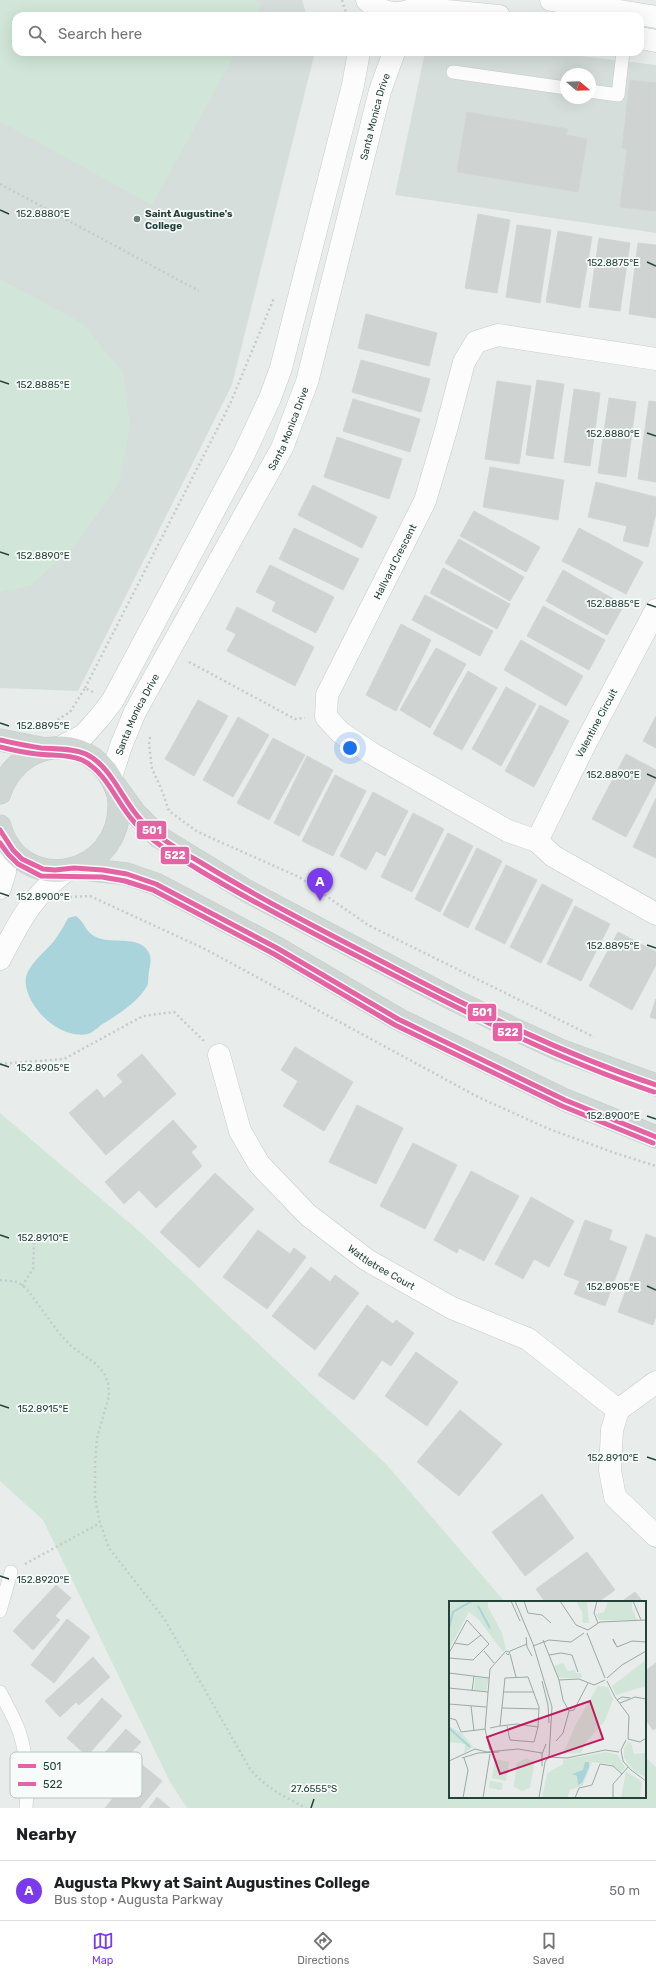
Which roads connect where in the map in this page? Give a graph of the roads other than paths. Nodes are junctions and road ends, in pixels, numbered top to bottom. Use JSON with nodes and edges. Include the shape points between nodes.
{"nodes":[{"id":1,"x":367,"y":0,"type":"edge"},
{"id":2,"x":551,"y":0,"type":"edge"},
{"id":3,"x":415,"y":9,"type":"edge"},
{"id":4,"x":365,"y":12,"type":"edge"},
{"id":5,"x":385,"y":12,"type":"edge"},
{"id":6,"x":451,"y":12,"type":"edge"},
{"id":7,"x":625,"y":12,"type":"edge"},
{"id":8,"x":644,"y":15,"type":"edge"},
{"id":9,"x":656,"y":17,"type":"edge"},
{"id":10,"x":644,"y":38,"type":"edge"},
{"id":11,"x":656,"y":40,"type":"edge"},
{"id":12,"x":358,"y":56,"type":"edge"},
{"id":13,"x":393,"y":56,"type":"edge"},
{"id":14,"x":623,"y":56,"type":"edge"},
{"id":15,"x":453,"y":72,"type":"dead end"},
{"id":16,"x":560,"y":87,"type":"edge"},
{"id":17,"x":596,"y":92,"type":"edge"},
{"id":18,"x":656,"y":359,"type":"edge"},
{"id":19,"x":656,"y":610,"type":"edge"},
{"id":20,"x":0,"y":740,"type":"edge"},
{"id":21,"x":53,"y":748,"type":"junction"},
{"id":22,"x":113,"y":781,"type":"junction"},
{"id":23,"x":0,"y":793,"type":"edge"},
{"id":24,"x":2,"y":833,"type":"edge"},
{"id":25,"x":538,"y":841,"type":"junction"},
{"id":26,"x":70,"y":869,"type":"junction"},
{"id":27,"x":0,"y":888,"type":"edge"},
{"id":28,"x":656,"y":914,"type":"edge"},
{"id":29,"x":0,"y":959,"type":"edge"},
{"id":30,"x":219,"y":1055,"type":"road end"},
{"id":31,"x":656,"y":1085,"type":"edge"},
{"id":32,"x":656,"y":1137,"type":"edge"},
{"id":33,"x":656,"y":1382,"type":"edge"},
{"id":34,"x":618,"y":1410,"type":"junction"},
{"id":35,"x":656,"y":1536,"type":"edge"},
{"id":36,"x":11,"y":1572,"type":"road end"},
{"id":37,"x":0,"y":1611,"type":"edge"},
{"id":38,"x":0,"y":1692,"type":"edge"},
{"id":39,"x":23,"y":1752,"type":"edge"},
{"id":40,"x":27,"y":1798,"type":"edge"},
{"id":41,"x":26,"y":1808,"type":"edge"}],
"edges":[{"from":1,"to":4,"type":"street"},
{"from":1,"to":5,"type":"street"},
{"from":2,"to":7,"type":"street"},
{"from":3,"to":6,"type":"street"},
{"from":8,"to":9,"type":"street"},
{"from":10,"to":11,"type":"street"},
{"from":12,"to":21,"type":"street","via":[[281,368],[270,398],[243,456],[113,700],[84,734]]},
{"from":13,"to":22,"type":"street","name":"Santa Monica Drive","via":[[380,91],[307,382],[294,418],[282,448],[135,712],[121,746]]},
{"from":14,"to":17,"type":"lane","via":[[618,95]]},
{"from":15,"to":16,"type":"lane"},
{"from":18,"to":25,"type":"street","name":"Hallvard Crescent","via":[[498,335],[476,342],[464,362],[425,501],[327,695],[326,717],[341,733],[371,753],[508,831]]},
{"from":19,"to":25,"type":"street","name":"Valentine Circuit","via":[[584,746]]},
{"from":20,"to":21,"type":"main road"},
{"from":21,"to":22,"type":"main road","via":[[75,750],[89,756],[102,765]]},
{"from":21,"to":23,"type":"main road","via":[[29,755],[15,766],[4,781]]},
{"from":22,"to":26,"type":"main road","via":[[119,801],[119,819],[114,835],[104,850],[90,861]]},
{"from":22,"to":31,"type":"main road","via":[[136,814],[159,838],[247,891],[510,1027],[560,1050]]},
{"from":24,"to":26,"type":"main road","via":[[22,859],[32,865],[43,869]]},
{"from":24,"to":27,"type":"street","via":[[5,872]]},
{"from":25,"to":28,"type":"street","via":[[553,856]]},
{"from":26,"to":29,"type":"street","via":[[48,884],[23,914]]},
{"from":26,"to":32,"type":"main road","via":[[128,874],[156,884],[277,948],[398,1019],[565,1100]]},
{"from":30,"to":34,"type":"street","name":"Wattletree Court","via":[[240,1131],[259,1164],[308,1215],[367,1260],[452,1308],[528,1339]]},
{"from":33,"to":34,"type":"street"},
{"from":34,"to":35,"type":"street","via":[[612,1430],[610,1470],[616,1497]]},
{"from":36,"to":37,"type":"lane"},
{"from":38,"to":39,"type":"lane","via":[[19,1730]]},
{"from":40,"to":41,"type":"lane"}]}
